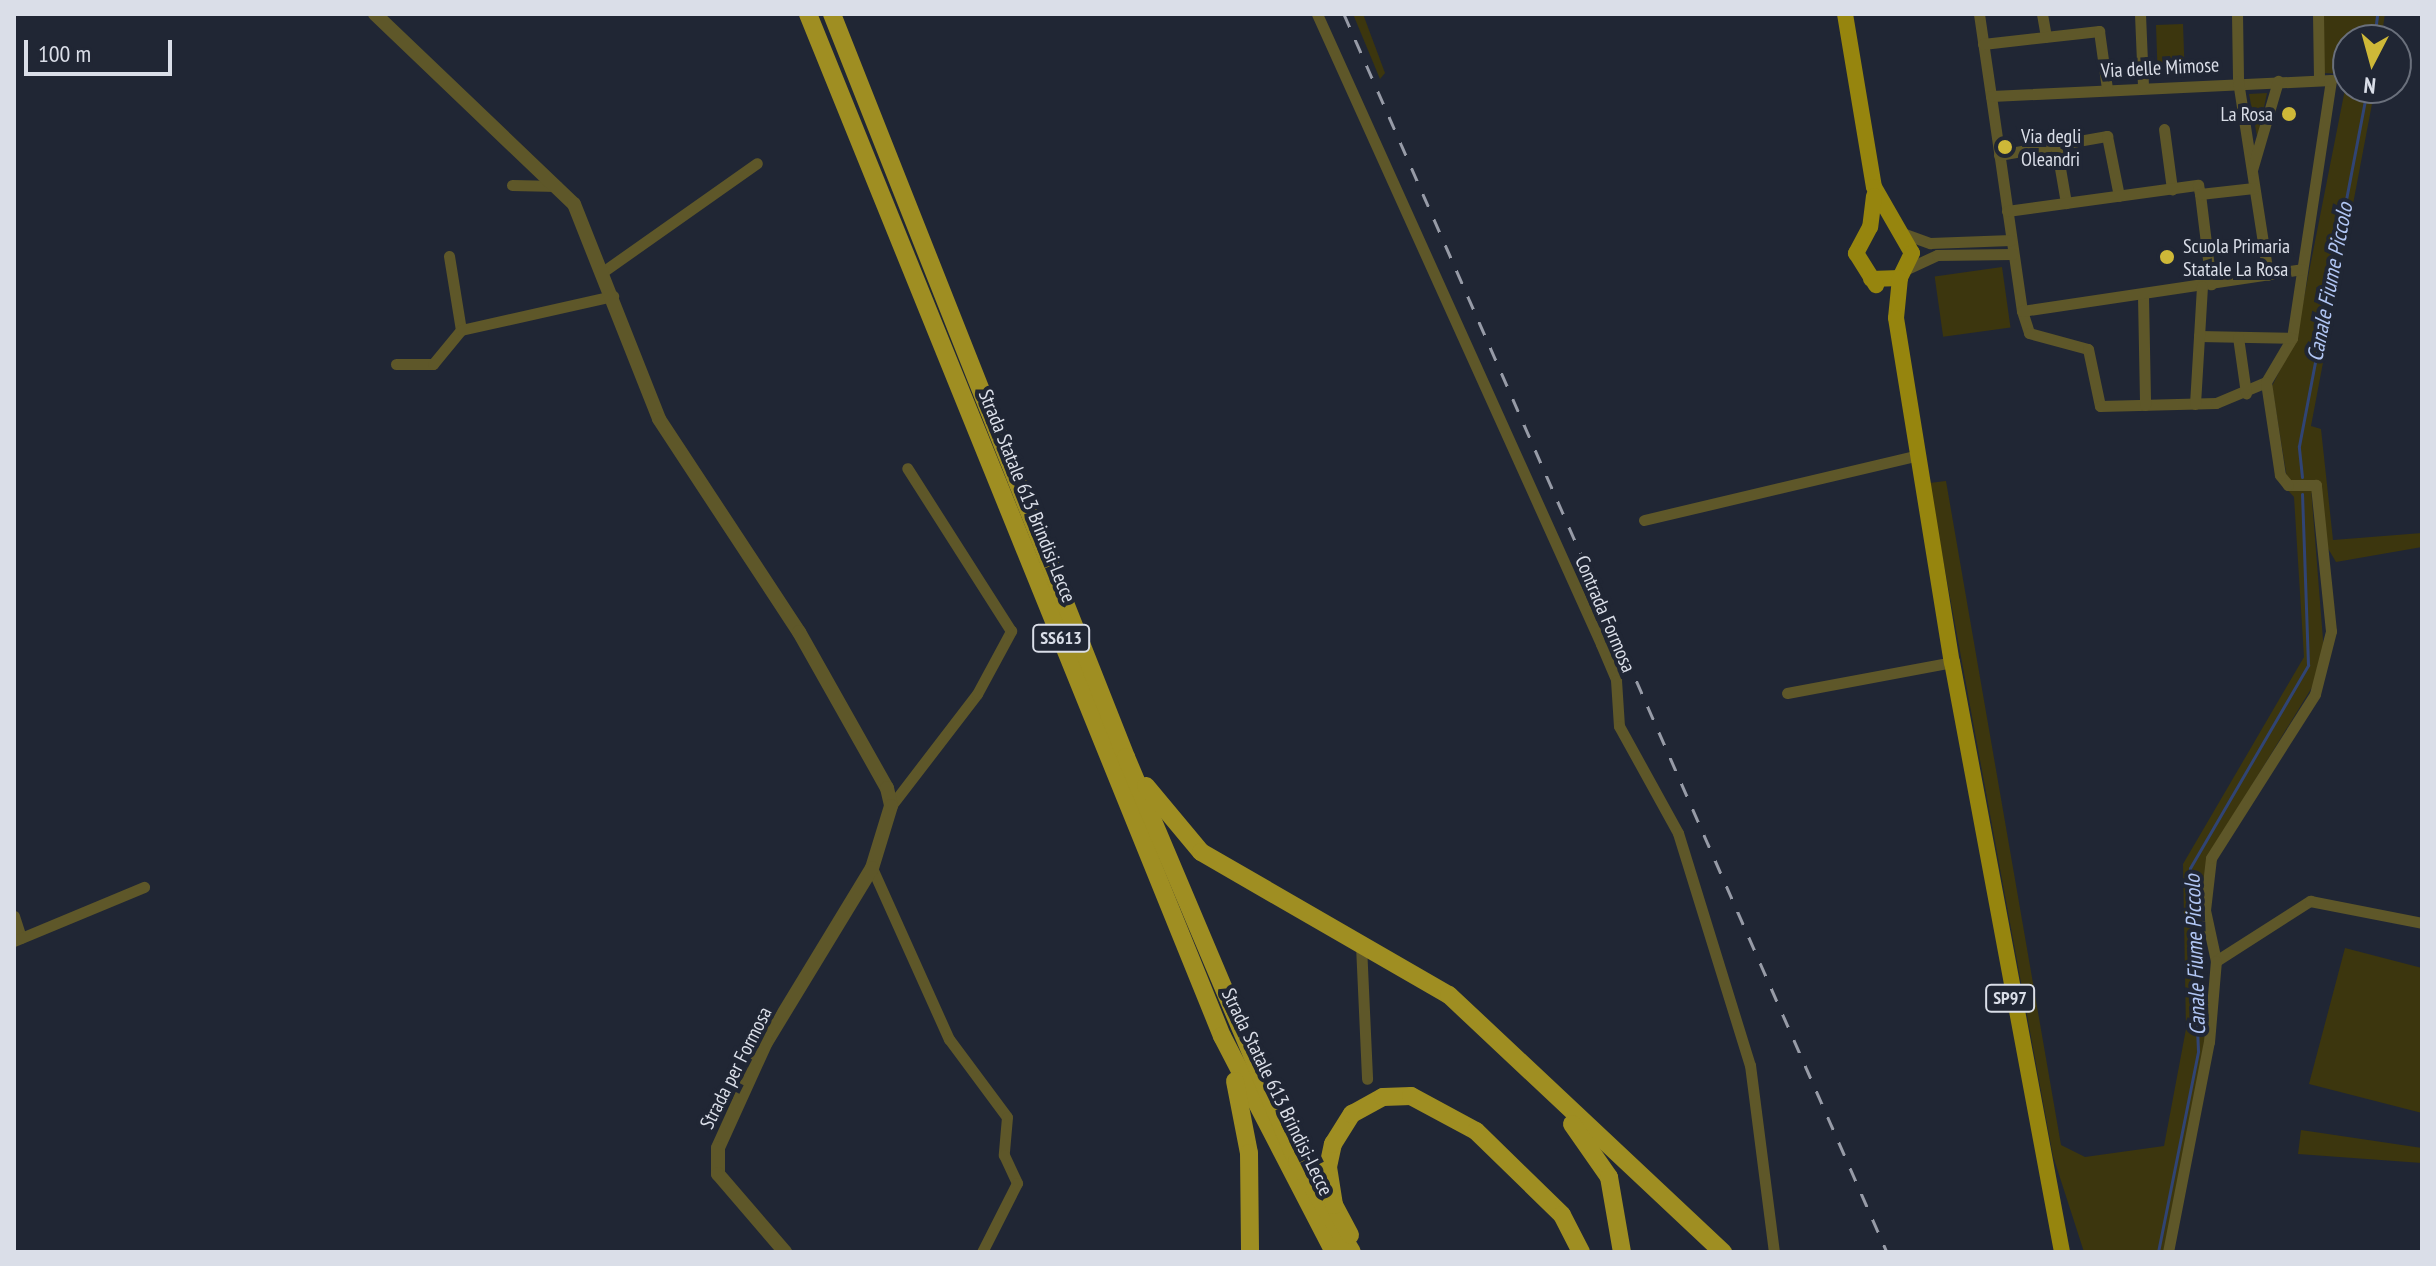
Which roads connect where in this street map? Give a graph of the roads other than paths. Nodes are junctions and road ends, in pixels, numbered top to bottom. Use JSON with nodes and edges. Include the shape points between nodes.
{"nodes":[{"id":1,"x":375,"y":14,"type":"edge"},
{"id":2,"x":808,"y":14,"type":"edge"},
{"id":3,"x":832,"y":14,"type":"edge"},
{"id":4,"x":1317,"y":14,"type":"edge"},
{"id":5,"x":1845,"y":14,"type":"edge"},
{"id":6,"x":1979,"y":14,"type":"edge"},
{"id":7,"x":2042,"y":14,"type":"edge"},
{"id":8,"x":2140,"y":14,"type":"edge"},
{"id":9,"x":2237,"y":14,"type":"edge"},
{"id":10,"x":2318,"y":14,"type":"edge"},
{"id":11,"x":2046,"y":37,"type":"junction"},
{"id":12,"x":1983,"y":44,"type":"junction"},
{"id":13,"x":2325,"y":80,"type":"junction"},
{"id":14,"x":2238,"y":81,"type":"junction"},
{"id":15,"x":2278,"y":81,"type":"junction"},
{"id":16,"x":2143,"y":87,"type":"junction"},
{"id":17,"x":2107,"y":89,"type":"junction"},
{"id":18,"x":1991,"y":96,"type":"junction"},
{"id":19,"x":2164,"y":129,"type":"dead end"},
{"id":20,"x":2056,"y":145,"type":"junction"},
{"id":21,"x":1999,"y":155,"type":"junction"},
{"id":22,"x":757,"y":163,"type":"dead end"},
{"id":23,"x":2252,"y":170,"type":"junction"},
{"id":24,"x":512,"y":185,"type":"dead end"},
{"id":25,"x":557,"y":186,"type":"junction"},
{"id":26,"x":1874,"y":187,"type":"junction"},
{"id":27,"x":2254,"y":188,"type":"junction"},
{"id":28,"x":2172,"y":189,"type":"junction"},
{"id":29,"x":2200,"y":194,"type":"junction"},
{"id":30,"x":2119,"y":196,"type":"junction"},
{"id":31,"x":2066,"y":203,"type":"junction"},
{"id":32,"x":2007,"y":211,"type":"junction"},
{"id":33,"x":1899,"y":231,"type":"junction"},
{"id":34,"x":1867,"y":232,"type":"junction"},
{"id":35,"x":2011,"y":240,"type":"junction"},
{"id":36,"x":2013,"y":254,"type":"junction"},
{"id":37,"x":449,"y":256,"type":"dead end"},
{"id":38,"x":2302,"y":269,"type":"junction"},
{"id":39,"x":604,"y":271,"type":"junction"},
{"id":40,"x":1904,"y":273,"type":"junction"},
{"id":41,"x":2268,"y":275,"type":"junction"},
{"id":42,"x":1871,"y":279,"type":"junction"},
{"id":43,"x":2207,"y":285,"type":"junction"},
{"id":44,"x":613,"y":296,"type":"junction"},
{"id":45,"x":2143,"y":296,"type":"junction"},
{"id":46,"x":2022,"y":311,"type":"junction"},
{"id":47,"x":1896,"y":318,"type":"junction"},
{"id":48,"x":461,"y":330,"type":"junction"},
{"id":49,"x":2199,"y":336,"type":"junction"},
{"id":50,"x":2238,"y":337,"type":"junction"},
{"id":51,"x":2292,"y":338,"type":"junction"},
{"id":52,"x":396,"y":364,"type":"dead end"},
{"id":53,"x":2266,"y":382,"type":"junction"},
{"id":54,"x":2246,"y":393,"type":"junction"},
{"id":55,"x":2195,"y":404,"type":"junction"},
{"id":56,"x":2145,"y":405,"type":"junction"},
{"id":57,"x":1919,"y":455,"type":"junction"},
{"id":58,"x":907,"y":468,"type":"dead end"},
{"id":59,"x":1644,"y":520,"type":"dead end"},
{"id":60,"x":1952,"y":662,"type":"junction"},
{"id":61,"x":1787,"y":693,"type":"dead end"},
{"id":62,"x":1126,"y":757,"type":"junction"},
{"id":63,"x":891,"y":806,"type":"junction"},
{"id":64,"x":872,"y":868,"type":"junction"},
{"id":65,"x":144,"y":887,"type":"dead end"},
{"id":66,"x":14,"y":916,"type":"edge"},
{"id":67,"x":2422,"y":923,"type":"edge"},
{"id":68,"x":18,"y":940,"type":"edge"},
{"id":69,"x":1361,"y":945,"type":"junction"},
{"id":70,"x":2216,"y":961,"type":"junction"},
{"id":71,"x":1222,"y":1036,"type":"junction"},
{"id":72,"x":1367,"y":1079,"type":"dead end"},
{"id":73,"x":1553,"y":1098,"type":"junction"},
{"id":74,"x":785,"y":1252,"type":"edge"},
{"id":75,"x":982,"y":1252,"type":"edge"},
{"id":76,"x":1250,"y":1252,"type":"edge"},
{"id":77,"x":1334,"y":1252,"type":"edge"},
{"id":78,"x":1352,"y":1252,"type":"edge"},
{"id":79,"x":1359,"y":1252,"type":"edge"},
{"id":80,"x":1581,"y":1252,"type":"edge"},
{"id":81,"x":1622,"y":1252,"type":"edge"},
{"id":82,"x":1723,"y":1252,"type":"edge"},
{"id":83,"x":1774,"y":1252,"type":"edge"},
{"id":84,"x":2062,"y":1252,"type":"edge"},
{"id":85,"x":2168,"y":1252,"type":"edge"}],
"edges":[{"from":1,"to":25,"type":"street"},
{"from":2,"to":71,"type":"highway","name":"Strada Statale 613 Brindisi-Lecce","number":"SS613"},
{"from":3,"to":62,"type":"highway","name":"Strada Statale 613 Brindisi-Lecce","number":"SS613"},
{"from":4,"to":83,"type":"street","name":"Contrada Formosa","via":[[1601,644],[1616,680],[1619,726],[1678,833],[1750,1065]]},
{"from":5,"to":26,"type":"main road"},
{"from":6,"to":12,"type":"street"},
{"from":7,"to":11,"type":"street"},
{"from":8,"to":16,"type":"street"},
{"from":9,"to":14,"type":"street"},
{"from":10,"to":13,"type":"street"},
{"from":11,"to":12,"type":"street"},
{"from":11,"to":17,"type":"street","via":[[2099,31]]},
{"from":12,"to":18,"type":"street"},
{"from":13,"to":15,"type":"street","name":"Via delle Mimose"},
{"from":13,"to":38,"type":"street"},
{"from":14,"to":15,"type":"street","name":"Via delle Mimose"},
{"from":14,"to":16,"type":"street","name":"Via delle Mimose"},
{"from":14,"to":23,"type":"street"},
{"from":15,"to":23,"type":"street"},
{"from":16,"to":17,"type":"street","name":"Via delle Mimose"},
{"from":17,"to":18,"type":"street","name":"Via delle Mimose"},
{"from":18,"to":21,"type":"street"},
{"from":19,"to":28,"type":"street"},
{"from":20,"to":21,"type":"street"},
{"from":20,"to":30,"type":"street","via":[[2107,136]]},
{"from":20,"to":31,"type":"street"},
{"from":21,"to":32,"type":"street"},
{"from":22,"to":39,"type":"street"},
{"from":23,"to":27,"type":"street"},
{"from":24,"to":25,"type":"street"},
{"from":25,"to":39,"type":"street","via":[[587,226]]},
{"from":26,"to":33,"type":"main road"},
{"from":26,"to":34,"type":"main road"},
{"from":27,"to":29,"type":"street"},
{"from":27,"to":41,"type":"street"},
{"from":28,"to":29,"type":"street","via":[[2198,185]]},
{"from":28,"to":30,"type":"street"},
{"from":29,"to":43,"type":"street"},
{"from":30,"to":31,"type":"street"},
{"from":31,"to":32,"type":"street"},
{"from":32,"to":35,"type":"street"},
{"from":33,"to":34,"type":"main road"},
{"from":33,"to":35,"type":"street","via":[[1930,243]]},
{"from":33,"to":40,"type":"main road","via":[[1911,245]]},
{"from":34,"to":42,"type":"main road","via":[[1857,261]]},
{"from":35,"to":36,"type":"street"},
{"from":36,"to":40,"type":"street","via":[[1937,255]]},
{"from":36,"to":46,"type":"street"},
{"from":37,"to":48,"type":"street"},
{"from":38,"to":41,"type":"street"},
{"from":38,"to":51,"type":"street"},
{"from":39,"to":44,"type":"street"},
{"from":40,"to":42,"type":"main road"},
{"from":40,"to":47,"type":"main road","number":"SP97"},
{"from":41,"to":43,"type":"street"},
{"from":42,"to":47,"type":"main road","number":"SP97"},
{"from":43,"to":45,"type":"street"},
{"from":43,"to":49,"type":"street"},
{"from":44,"to":48,"type":"street"},
{"from":44,"to":63,"type":"street","via":[[659,419],[828,680]]},
{"from":45,"to":46,"type":"street"},
{"from":45,"to":56,"type":"street"},
{"from":46,"to":56,"type":"street","via":[[2029,333],[2088,349],[2100,406]]},
{"from":47,"to":57,"type":"main road","number":"SP97"},
{"from":48,"to":52,"type":"street","via":[[433,364]]},
{"from":49,"to":50,"type":"street"},
{"from":49,"to":55,"type":"street"},
{"from":50,"to":51,"type":"street"},
{"from":50,"to":54,"type":"street"},
{"from":51,"to":53,"type":"street"},
{"from":53,"to":54,"type":"street"},
{"from":53,"to":70,"type":"street","via":[[2280,475],[2296,486],[2311,485],[2330,619],[2327,664],[2211,858],[2205,910]]},
{"from":54,"to":55,"type":"street"},
{"from":55,"to":56,"type":"street"},
{"from":57,"to":59,"type":"street"},
{"from":57,"to":60,"type":"main road","number":"SP97"},
{"from":58,"to":63,"type":"street","name":"Strada per Formosa","via":[[1011,631],[977,694]]},
{"from":60,"to":61,"type":"street"},
{"from":60,"to":84,"type":"main road","number":"SP97"},
{"from":62,"to":69,"type":"highway","via":[[1201,852]]},
{"from":62,"to":78,"type":"highway","name":"Strada Statale 613 Brindisi-Lecce","number":"SS613","via":[[1297,1161]]},
{"from":63,"to":64,"type":"street","name":"Strada per Formosa"},
{"from":64,"to":74,"type":"street","name":"Strada per Formosa","via":[[766,1042],[718,1148],[718,1174]]},
{"from":64,"to":75,"type":"street","via":[[949,1039],[1007,1117],[1003,1147],[1017,1183]]},
{"from":65,"to":68,"type":"street"},
{"from":66,"to":68,"type":"street"},
{"from":67,"to":70,"type":"street","via":[[2310,901]]},
{"from":69,"to":72,"type":"street"},
{"from":69,"to":73,"type":"highway","via":[[1449,995]]},
{"from":70,"to":85,"type":"street","via":[[2209,1042]]},
{"from":71,"to":76,"type":"highway","via":[[1249,1153]]},
{"from":71,"to":77,"type":"highway","name":"Strada Statale 613 Brindisi-Lecce","number":"SS613"},
{"from":73,"to":81,"type":"highway","via":[[1609,1177]]},
{"from":73,"to":82,"type":"highway"},
{"from":79,"to":80,"type":"highway","via":[[1334,1205],[1328,1167],[1333,1144],[1352,1114],[1383,1097],[1411,1096],[1476,1131],[1562,1215]]}]}
